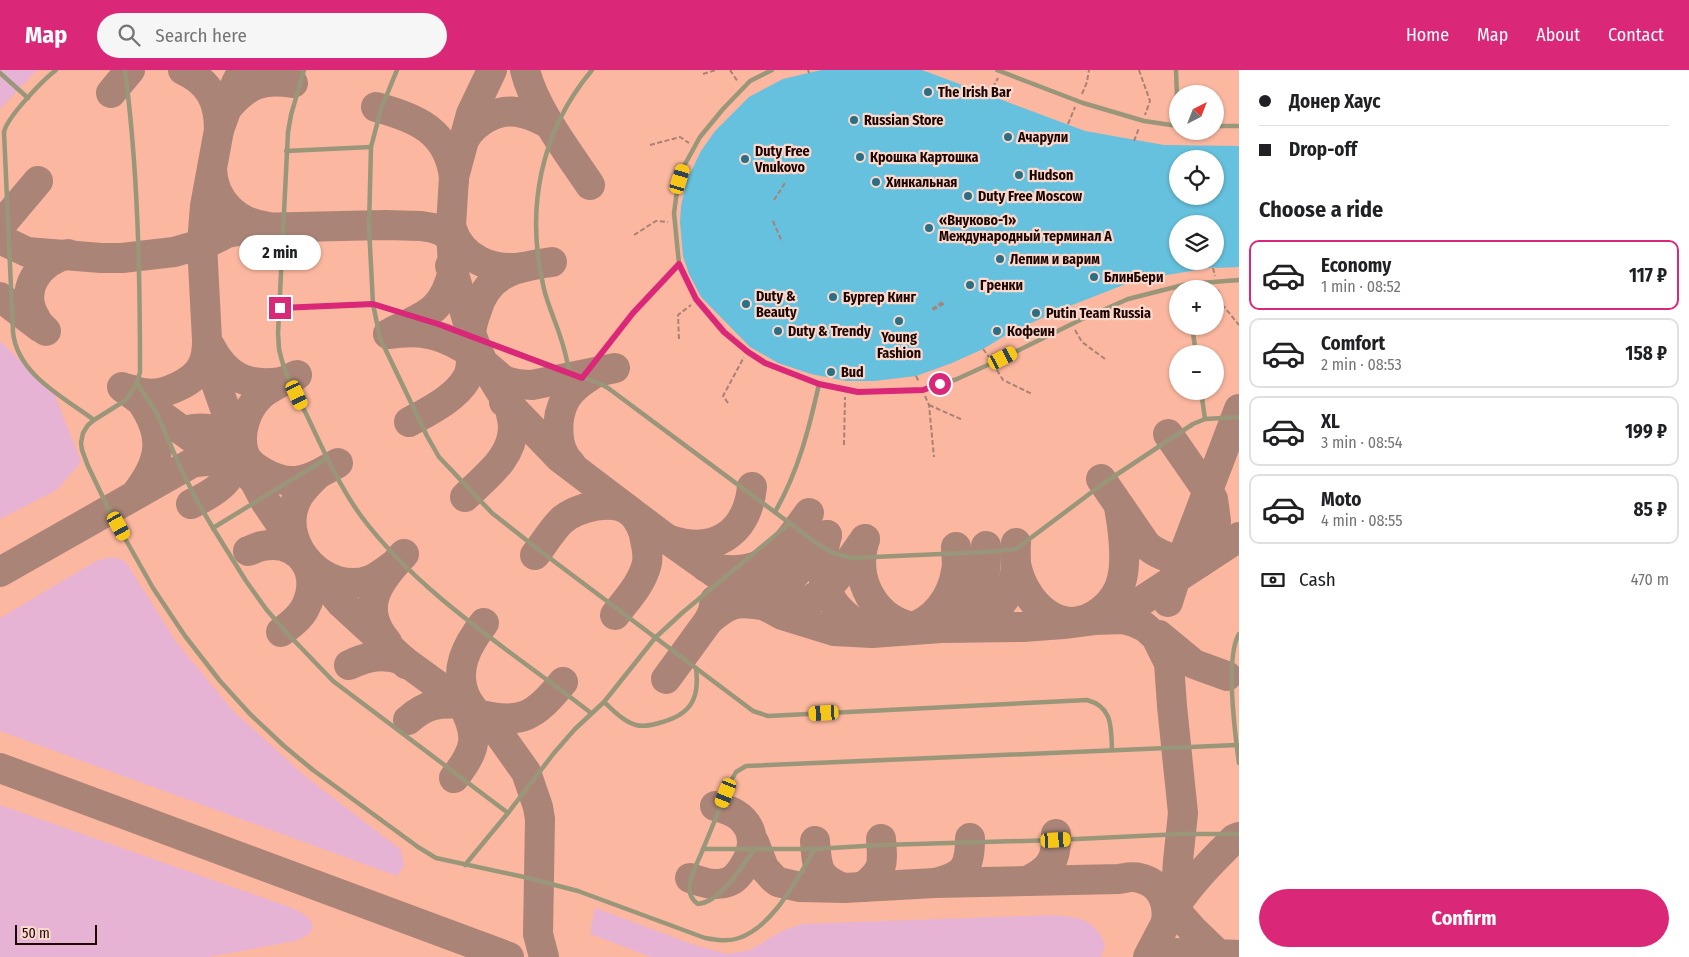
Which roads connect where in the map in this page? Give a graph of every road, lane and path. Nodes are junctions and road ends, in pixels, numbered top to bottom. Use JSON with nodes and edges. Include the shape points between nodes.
{"nodes":[{"id":1,"x":56,"y":70,"type":"edge"},
{"id":2,"x":125,"y":70,"type":"edge"},
{"id":3,"x":304,"y":70,"type":"edge"},
{"id":4,"x":388,"y":70,"type":"edge"},
{"id":5,"x":592,"y":70,"type":"edge"},
{"id":6,"x":716,"y":70,"type":"edge"},
{"id":7,"x":772,"y":70,"type":"edge"},
{"id":8,"x":997,"y":70,"type":"edge"},
{"id":9,"x":1139,"y":70,"type":"edge"},
{"id":10,"x":1176,"y":70,"type":"edge"},
{"id":11,"x":0,"y":72,"type":"edge"},
{"id":12,"x":396,"y":72,"type":"edge"},
{"id":13,"x":703,"y":74,"type":"dead end"},
{"id":14,"x":998,"y":78,"type":"dead end"},
{"id":15,"x":989,"y":94,"type":"dead end"},
{"id":16,"x":28,"y":98,"type":"junction"},
{"id":17,"x":1144,"y":117,"type":"dead end"},
{"id":18,"x":1141,"y":125,"type":"dead end"},
{"id":19,"x":1224,"y":126,"type":"edge"},
{"id":20,"x":1239,"y":126,"type":"edge"},
{"id":21,"x":1134,"y":141,"type":"dead end"},
{"id":22,"x":650,"y":145,"type":"dead end"},
{"id":23,"x":694,"y":146,"type":"dead end"},
{"id":24,"x":371,"y":147,"type":"junction"},
{"id":25,"x":286,"y":150,"type":"junction"},
{"id":26,"x":785,"y":183,"type":"dead end"},
{"id":27,"x":774,"y":200,"type":"dead end"},
{"id":28,"x":773,"y":221,"type":"dead end"},
{"id":29,"x":672,"y":222,"type":"dead end"},
{"id":30,"x":634,"y":235,"type":"dead end"},
{"id":31,"x":782,"y":242,"type":"dead end"},
{"id":32,"x":679,"y":264,"type":"junction"},
{"id":33,"x":1213,"y":270,"type":"edge"},
{"id":34,"x":1215,"y":277,"type":"dead end"},
{"id":35,"x":1239,"y":280,"type":"edge"},
{"id":36,"x":1224,"y":282,"type":"edge"},
{"id":37,"x":1169,"y":291,"type":"edge"},
{"id":38,"x":945,"y":302,"type":"dead end"},
{"id":39,"x":694,"y":303,"type":"dead end"},
{"id":40,"x":373,"y":304,"type":"junction"},
{"id":41,"x":280,"y":308,"type":"junction"},
{"id":42,"x":1224,"y":308,"type":"edge"},
{"id":43,"x":1062,"y":309,"type":"dead end"},
{"id":44,"x":932,"y":310,"type":"dead end"},
{"id":45,"x":1067,"y":317,"type":"dead end"},
{"id":46,"x":1072,"y":325,"type":"dead end"},
{"id":47,"x":1239,"y":325,"type":"edge"},
{"id":48,"x":679,"y":339,"type":"dead end"},
{"id":49,"x":983,"y":349,"type":"dead end"},
{"id":50,"x":746,"y":355,"type":"dead end"},
{"id":51,"x":988,"y":357,"type":"dead end"},
{"id":52,"x":1105,"y":359,"type":"dead end"},
{"id":53,"x":993,"y":364,"type":"dead end"},
{"id":54,"x":570,"y":373,"type":"junction"},
{"id":55,"x":916,"y":376,"type":"dead end"},
{"id":56,"x":582,"y":378,"type":"junction"},
{"id":57,"x":137,"y":383,"type":"junction"},
{"id":58,"x":920,"y":383,"type":"dead end"},
{"id":59,"x":819,"y":384,"type":"junction"},
{"id":60,"x":923,"y":390,"type":"dead end"},
{"id":61,"x":1032,"y":394,"type":"dead end"},
{"id":62,"x":845,"y":396,"type":"dead end"},
{"id":63,"x":1202,"y":400,"type":"edge"},
{"id":64,"x":728,"y":403,"type":"dead end"},
{"id":65,"x":929,"y":406,"type":"junction"},
{"id":66,"x":1239,"y":417,"type":"edge"},
{"id":67,"x":1205,"y":418,"type":"junction"},
{"id":68,"x":94,"y":420,"type":"junction"},
{"id":69,"x":963,"y":420,"type":"dead end"},
{"id":70,"x":844,"y":445,"type":"dead end"},
{"id":71,"x":327,"y":458,"type":"junction"},
{"id":72,"x":934,"y":458,"type":"dead end"},
{"id":73,"x":775,"y":512,"type":"junction"},
{"id":74,"x":790,"y":523,"type":"junction"},
{"id":75,"x":213,"y":528,"type":"junction"},
{"id":76,"x":1239,"y":634,"type":"edge"},
{"id":77,"x":655,"y":638,"type":"junction"},
{"id":78,"x":696,"y":668,"type":"junction"},
{"id":79,"x":604,"y":702,"type":"junction"},
{"id":80,"x":592,"y":713,"type":"junction"},
{"id":81,"x":1236,"y":745,"type":"junction"},
{"id":82,"x":1112,"y":749,"type":"junction"},
{"id":83,"x":1239,"y":763,"type":"edge"},
{"id":84,"x":508,"y":813,"type":"junction"},
{"id":85,"x":1239,"y":834,"type":"edge"},
{"id":86,"x":704,"y":849,"type":"junction"},
{"id":87,"x":815,"y":849,"type":"junction"},
{"id":88,"x":754,"y":850,"type":"junction"},
{"id":89,"x":465,"y":865,"type":"junction"}],
"edges":[{"from":1,"to":16,"type":"lane"},
{"from":2,"to":57,"type":"lane","via":[[138,256],[140,372]]},
{"from":3,"to":25,"type":"lane","via":[[291,114]]},
{"from":4,"to":12,"type":"lane"},
{"from":5,"to":54,"type":"lane","via":[[573,94],[555,127],[537,193],[537,252],[544,289]]},
{"from":6,"to":13,"type":"path"},
{"from":7,"to":32,"type":"lane","via":[[750,81],[723,109],[700,136],[684,166],[674,213]]},
{"from":8,"to":10,"type":"lane","via":[[1083,103],[1144,121],[1178,126]]},
{"from":9,"to":17,"type":"path","via":[[1150,101]]},
{"from":11,"to":16,"type":"lane"},
{"from":12,"to":24,"type":"lane","via":[[381,108]]},
{"from":14,"to":15,"type":"path"},
{"from":16,"to":68,"type":"lane","via":[[5,126],[4,132],[14,340],[25,363],[40,380]]},
{"from":18,"to":21,"type":"path"},
{"from":19,"to":20,"type":"lane"},
{"from":22,"to":23,"type":"path","via":[[680,137]]},
{"from":24,"to":25,"type":"lane"},
{"from":24,"to":40,"type":"lane","via":[[369,227]]},
{"from":25,"to":41,"type":"lane"},
{"from":26,"to":27,"type":"path"},
{"from":28,"to":31,"type":"path"},
{"from":29,"to":30,"type":"path","via":[[656,221]]},
{"from":32,"to":56,"type":"lane","via":[[633,313]]},
{"from":32,"to":59,"type":"lane","via":[[696,299],[724,332],[765,363]]},
{"from":33,"to":34,"type":"path"},
{"from":35,"to":36,"type":"lane"},
{"from":37,"to":59,"type":"lane","via":[[1128,299],[957,379],[923,390],[858,392]]},
{"from":38,"to":44,"type":"path"},
{"from":39,"to":48,"type":"path","via":[[678,315]]},
{"from":40,"to":41,"type":"lane"},
{"from":40,"to":54,"type":"lane","via":[[421,318]]},
{"from":40,"to":77,"type":"lane","via":[[380,338],[439,457],[492,512]]},
{"from":41,"to":71,"type":"lane","via":[[280,353]]},
{"from":42,"to":47,"type":"path"},
{"from":43,"to":45,"type":"path"},
{"from":46,"to":52,"type":"path","via":[[1082,342]]},
{"from":49,"to":51,"type":"path"},
{"from":50,"to":64,"type":"path","via":[[723,396]]},
{"from":53,"to":61,"type":"path","via":[[1003,380]]},
{"from":54,"to":56,"type":"lane"},
{"from":55,"to":58,"type":"path"},
{"from":56,"to":73,"type":"lane","via":[[608,388]]},
{"from":57,"to":68,"type":"lane","via":[[126,400]]},
{"from":57,"to":75,"type":"lane","via":[[156,412],[197,502]]},
{"from":59,"to":73,"type":"lane","via":[[798,466]]},
{"from":60,"to":65,"type":"path"},
{"from":62,"to":70,"type":"path"},
{"from":63,"to":67,"type":"lane"},
{"from":65,"to":69,"type":"path"},
{"from":65,"to":72,"type":"path"},
{"from":66,"to":67,"type":"lane"},
{"from":67,"to":74,"type":"lane","via":[[1104,483],[1016,549],[851,558],[833,553]]},
{"from":68,"to":89,"type":"lane","via":[[83,433],[81,443],[109,510],[153,588],[220,681],[250,714],[314,770],[418,848],[436,858]]},
{"from":71,"to":75,"type":"lane"},
{"from":71,"to":80,"type":"lane","via":[[360,514],[424,584]]},
{"from":73,"to":74,"type":"lane"},
{"from":74,"to":77,"type":"lane"},
{"from":75,"to":84,"type":"lane","via":[[266,608],[318,667]]},
{"from":76,"to":81,"type":"lane","via":[[1234,645],[1233,669]]},
{"from":77,"to":78,"type":"lane"},
{"from":77,"to":79,"type":"lane"},
{"from":78,"to":79,"type":"lane","via":[[694,698],[687,710],[670,720],[638,726]]},
{"from":78,"to":82,"type":"lane","via":[[753,711],[768,716],[1088,700],[1107,713]]},
{"from":79,"to":80,"type":"lane"},
{"from":80,"to":84,"type":"lane","via":[[554,753]]},
{"from":81,"to":82,"type":"lane"},
{"from":81,"to":83,"type":"lane"},
{"from":82,"to":86,"type":"lane","via":[[746,766],[732,779]]},
{"from":84,"to":89,"type":"lane"},
{"from":85,"to":87,"type":"lane"},
{"from":86,"to":88,"type":"lane"},
{"from":86,"to":88,"type":"lane","via":[[689,887],[691,898],[698,904],[715,898]]},
{"from":87,"to":88,"type":"lane"},
{"from":87,"to":89,"type":"lane","via":[[792,887],[761,925],[738,938],[723,941],[705,938],[578,891]]}]}
